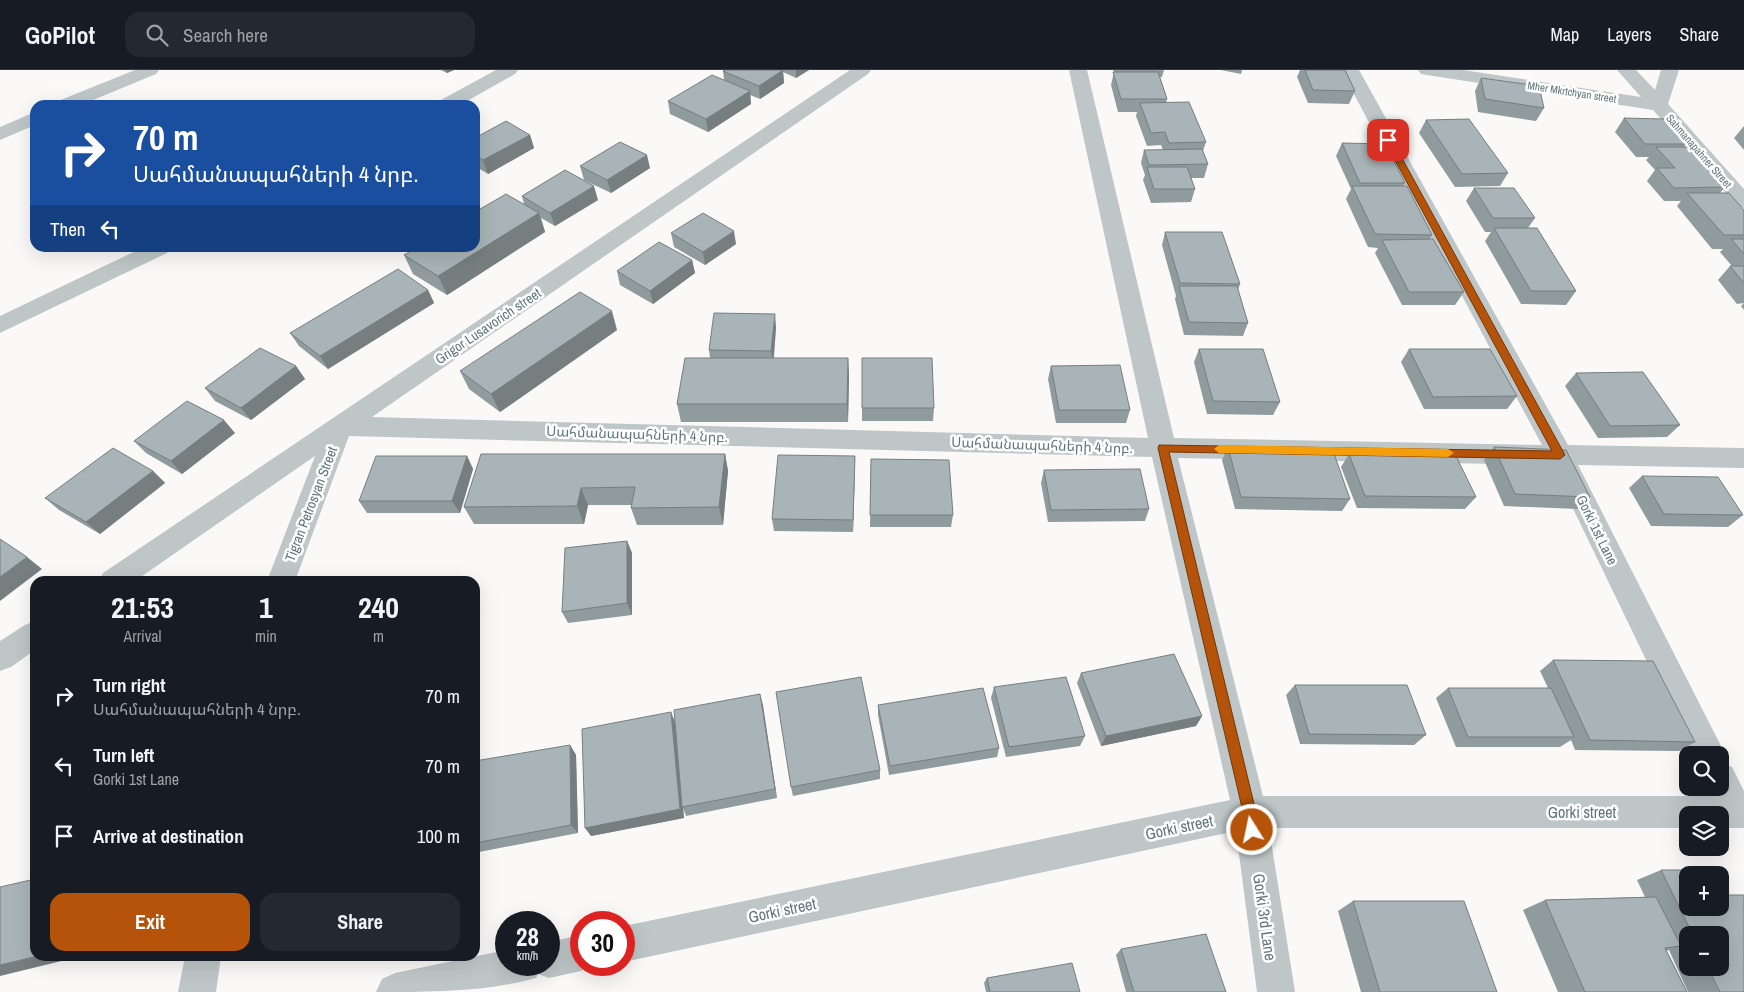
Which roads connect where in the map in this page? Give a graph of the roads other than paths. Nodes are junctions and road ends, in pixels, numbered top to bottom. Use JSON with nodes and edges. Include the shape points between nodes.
{"nodes":[{"id":1,"x":150,"y":70,"type":"edge"},
{"id":2,"x":509,"y":70,"type":"edge"},
{"id":3,"x":862,"y":70,"type":"edge"},
{"id":4,"x":1078,"y":70,"type":"edge"},
{"id":5,"x":1350,"y":70,"type":"edge"},
{"id":6,"x":1427,"y":70,"type":"edge"},
{"id":7,"x":1626,"y":70,"type":"edge"},
{"id":8,"x":1670,"y":70,"type":"edge"},
{"id":9,"x":77,"y":100,"type":"edge"},
{"id":10,"x":455,"y":100,"type":"edge"},
{"id":11,"x":1659,"y":105,"type":"junction"},
{"id":12,"x":30,"y":120,"type":"edge"},
{"id":13,"x":0,"y":134,"type":"edge"},
{"id":14,"x":1744,"y":202,"type":"edge"},
{"id":15,"x":151,"y":252,"type":"edge"},
{"id":16,"x":0,"y":325,"type":"edge"},
{"id":17,"x":340,"y":426,"type":"junction"},
{"id":18,"x":1163,"y":448,"type":"junction"},
{"id":19,"x":1560,"y":455,"type":"junction"},
{"id":20,"x":1744,"y":458,"type":"edge"},
{"id":21,"x":120,"y":576,"type":"edge"},
{"id":22,"x":283,"y":576,"type":"edge"},
{"id":23,"x":30,"y":637,"type":"edge"},
{"id":24,"x":0,"y":658,"type":"edge"},
{"id":25,"x":1705,"y":746,"type":"edge"},
{"id":26,"x":1729,"y":793,"type":"edge"},
{"id":27,"x":1250,"y":812,"type":"junction"},
{"id":28,"x":1741,"y":812,"type":"edge"},
{"id":29,"x":635,"y":942,"type":"edge"},
{"id":30,"x":202,"y":961,"type":"edge"},
{"id":31,"x":495,"y":971,"type":"edge"},
{"id":32,"x":197,"y":992,"type":"edge"},
{"id":33,"x":395,"y":992,"type":"edge"},
{"id":34,"x":1276,"y":992,"type":"edge"}],
"edges":[{"from":1,"to":9,"type":"street"},
{"from":2,"to":10,"type":"street"},
{"from":3,"to":17,"type":"street","name":"Grigor Lusavorich street"},
{"from":4,"to":18,"type":"street","name":"Gorki 3rd Lane"},
{"from":5,"to":19,"type":"street","name":"Gorki 1st Lane"},
{"from":6,"to":11,"type":"street","name":"Mher Mkrtchyan street"},
{"from":7,"to":11,"type":"street"},
{"from":8,"to":11,"type":"street","name":"Sahmanapahner Street"},
{"from":11,"to":14,"type":"street","name":"Sahmanapahner Street"},
{"from":12,"to":13,"type":"street"},
{"from":15,"to":16,"type":"street"},
{"from":17,"to":18,"type":"street","name":"Սահմանապահների 4 նրբ."},
{"from":17,"to":21,"type":"street","name":"Grigor Lusavorich street"},
{"from":17,"to":22,"type":"street","name":"Tigran Petrosyan Street"},
{"from":18,"to":19,"type":"street","name":"Սահմանապահների 4 նրբ."},
{"from":18,"to":27,"type":"street","name":"Gorki 3rd Lane"},
{"from":19,"to":20,"type":"street","name":"Սահմանապահների 4 նրբ."},
{"from":19,"to":25,"type":"street","name":"Gorki 1st Lane"},
{"from":23,"to":24,"type":"street"},
{"from":26,"to":28,"type":"street"},
{"from":27,"to":28,"type":"street","name":"Gorki street"},
{"from":27,"to":29,"type":"street","name":"Gorki street"},
{"from":27,"to":34,"type":"street","name":"Gorki 3rd Lane"},
{"from":30,"to":32,"type":"street"},
{"from":31,"to":33,"type":"street"}]}
